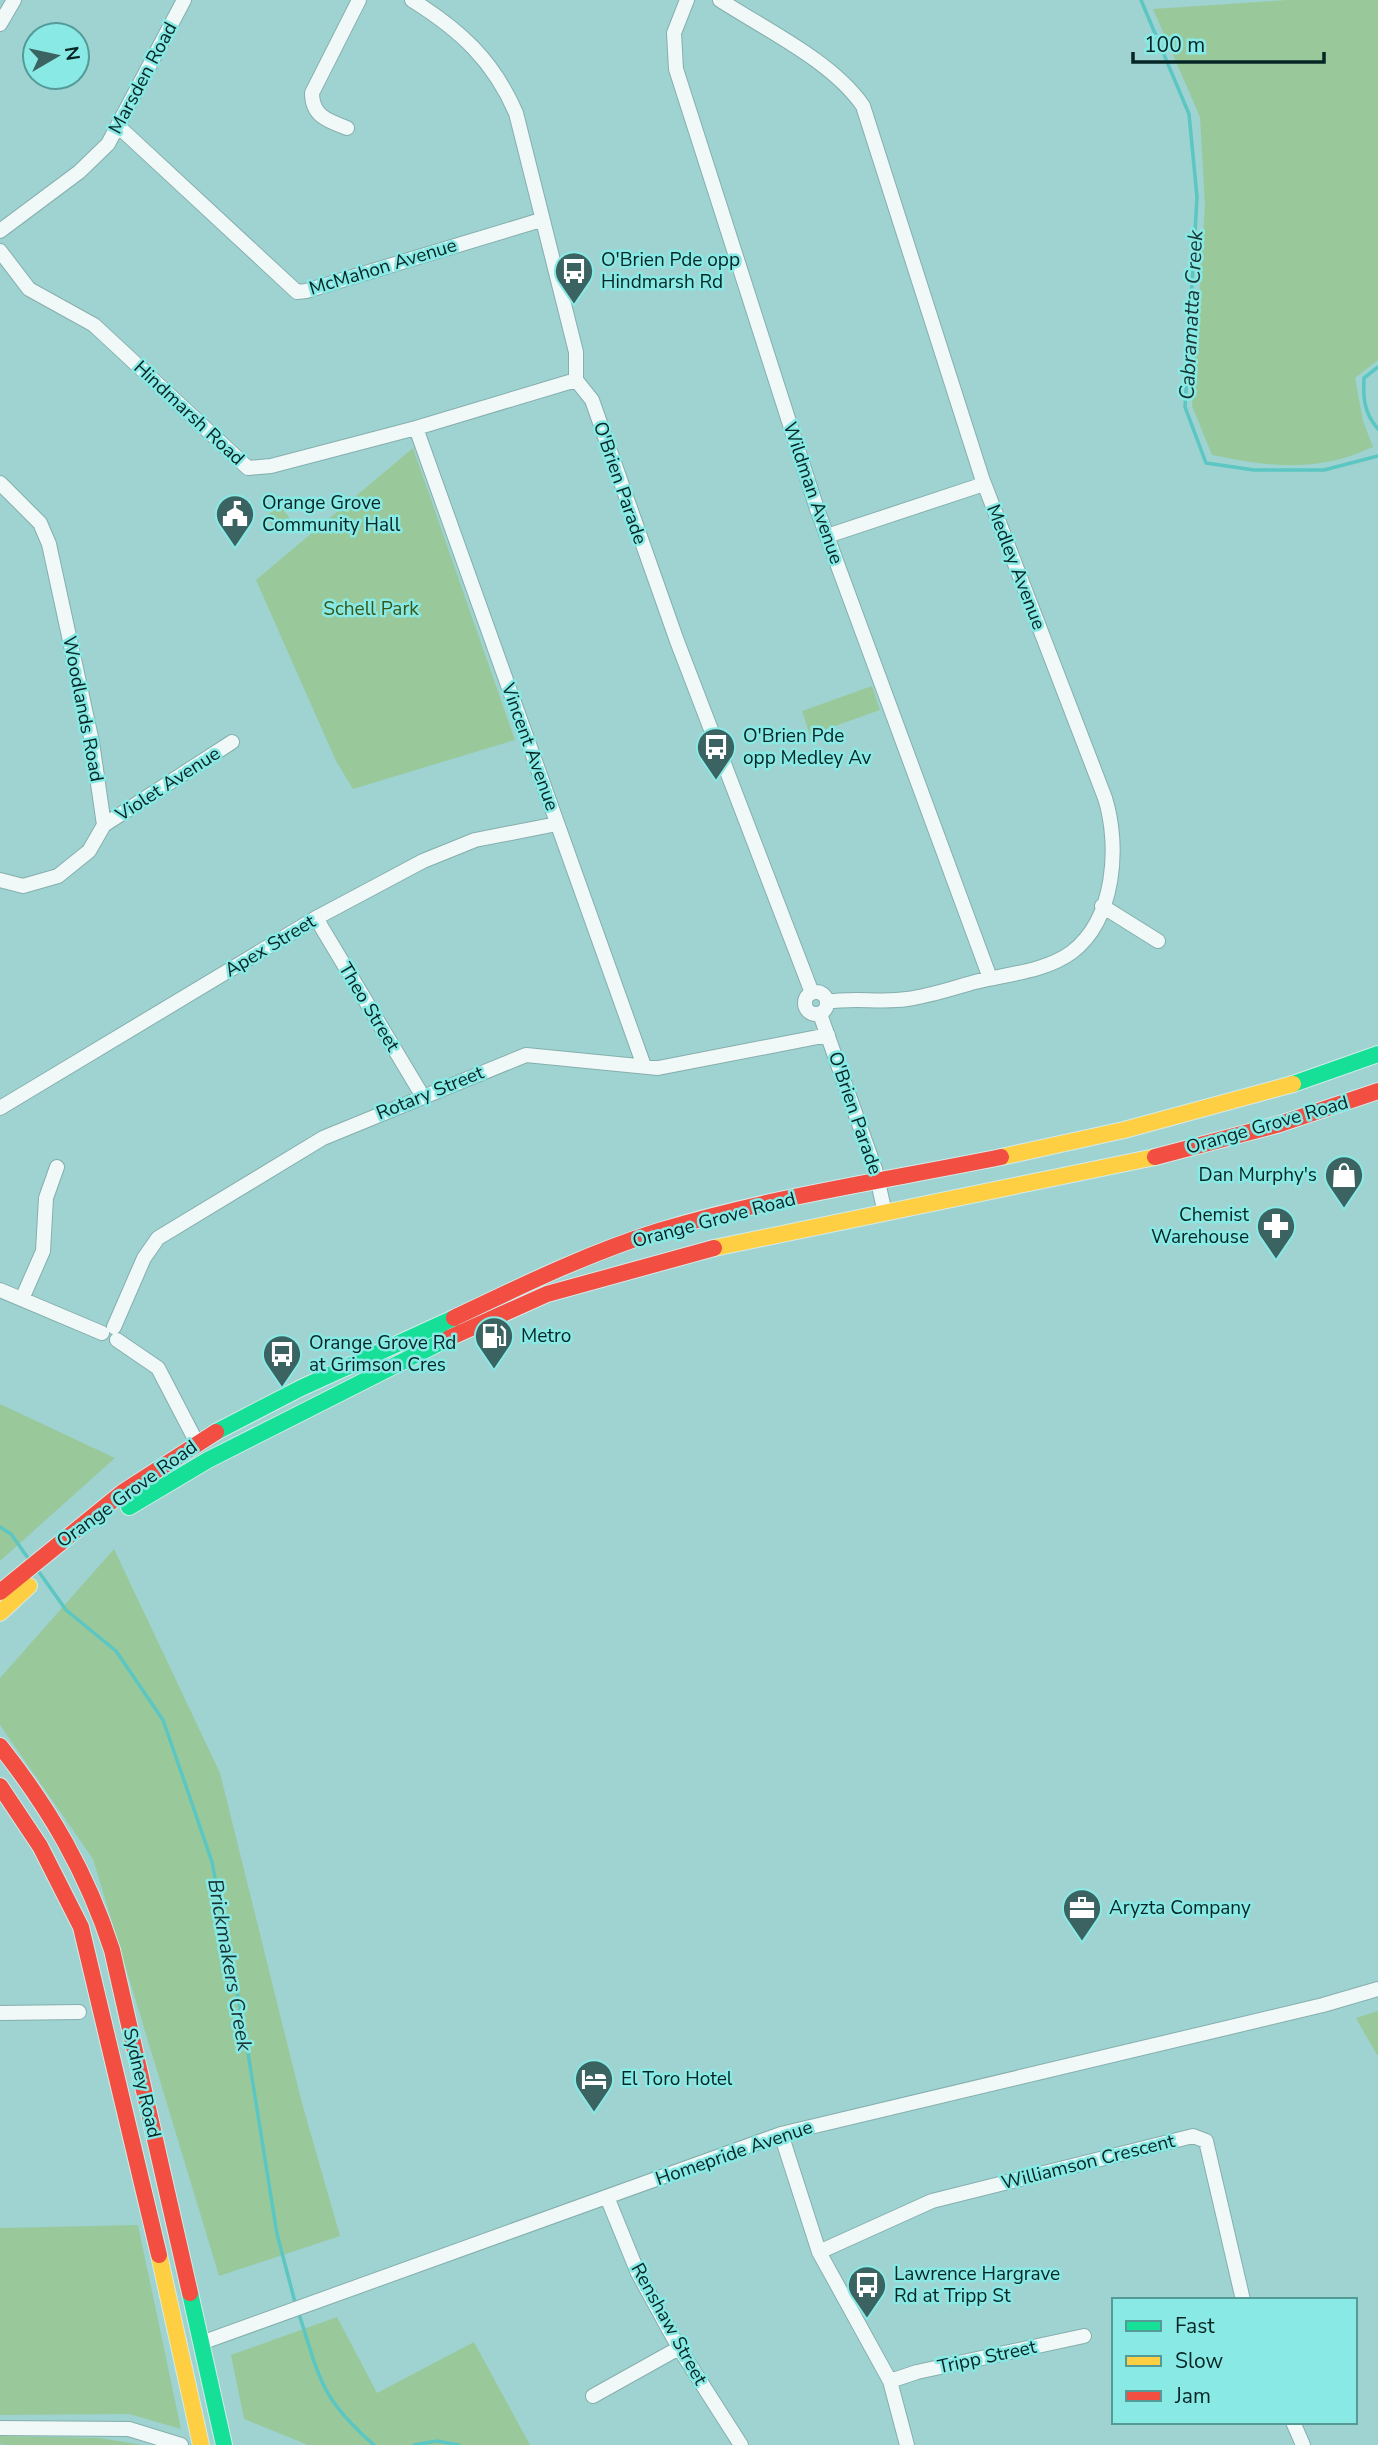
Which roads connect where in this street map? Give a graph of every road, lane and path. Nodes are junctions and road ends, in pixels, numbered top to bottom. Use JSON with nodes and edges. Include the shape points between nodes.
{"nodes":[{"id":1,"x":14,"y":0,"type":"edge"},
{"id":2,"x":184,"y":0,"type":"edge"},
{"id":3,"x":359,"y":0,"type":"edge"},
{"id":4,"x":412,"y":0,"type":"edge"},
{"id":5,"x":687,"y":0,"type":"edge"},
{"id":6,"x":720,"y":0,"type":"edge"},
{"id":7,"x":0,"y":24,"type":"edge"},
{"id":8,"x":119,"y":127,"type":"junction"},
{"id":9,"x":347,"y":128,"type":"dead end"},
{"id":10,"x":541,"y":220,"type":"junction"},
{"id":11,"x":0,"y":231,"type":"edge"},
{"id":12,"x":0,"y":251,"type":"edge"},
{"id":13,"x":576,"y":380,"type":"junction"},
{"id":14,"x":416,"y":428,"type":"junction"},
{"id":15,"x":0,"y":483,"type":"edge"},
{"id":16,"x":984,"y":484,"type":"junction"},
{"id":17,"x":827,"y":536,"type":"junction"},
{"id":18,"x":232,"y":743,"type":"dead end"},
{"id":19,"x":557,"y":824,"type":"junction"},
{"id":20,"x":104,"y":825,"type":"junction"},
{"id":21,"x":0,"y":880,"type":"edge"},
{"id":22,"x":1102,"y":906,"type":"junction"},
{"id":23,"x":316,"y":918,"type":"junction"},
{"id":24,"x":1158,"y":942,"type":"dead end"},
{"id":25,"x":990,"y":978,"type":"junction"},
{"id":26,"x":823,"y":1008,"type":"junction"},
{"id":27,"x":828,"y":1035,"type":"junction"},
{"id":28,"x":1378,"y":1054,"type":"edge"},
{"id":29,"x":644,"y":1066,"type":"junction"},
{"id":30,"x":1378,"y":1091,"type":"edge"},
{"id":31,"x":422,"y":1095,"type":"junction"},
{"id":32,"x":0,"y":1108,"type":"edge"},
{"id":33,"x":57,"y":1167,"type":"dead end"},
{"id":34,"x":878,"y":1181,"type":"junction"},
{"id":35,"x":885,"y":1213,"type":"junction"},
{"id":36,"x":0,"y":1290,"type":"edge"},
{"id":37,"x":22,"y":1299,"type":"junction"},
{"id":38,"x":111,"y":1333,"type":"junction"},
{"id":39,"x":197,"y":1444,"type":"junction"},
{"id":40,"x":51,"y":1558,"type":"junction"},
{"id":41,"x":2,"y":1607,"type":"edge"},
{"id":42,"x":0,"y":1746,"type":"edge"},
{"id":43,"x":0,"y":1786,"type":"edge"},
{"id":44,"x":1378,"y":1989,"type":"edge"},
{"id":45,"x":79,"y":2012,"type":"dead end"},
{"id":46,"x":0,"y":2013,"type":"edge"},
{"id":47,"x":782,"y":2134,"type":"junction"},
{"id":48,"x":607,"y":2197,"type":"junction"},
{"id":49,"x":819,"y":2252,"type":"junction"},
{"id":50,"x":1243,"y":2298,"type":"edge"},
{"id":51,"x":1084,"y":2336,"type":"dead end"},
{"id":52,"x":201,"y":2343,"type":"junction"},
{"id":53,"x":679,"y":2348,"type":"junction"},
{"id":54,"x":180,"y":2349,"type":"junction"},
{"id":55,"x":890,"y":2381,"type":"junction"},
{"id":56,"x":593,"y":2396,"type":"dead end"},
{"id":57,"x":1294,"y":2424,"type":"edge"},
{"id":58,"x":0,"y":2428,"type":"edge"},
{"id":59,"x":181,"y":2445,"type":"edge"},
{"id":60,"x":201,"y":2445,"type":"edge"},
{"id":61,"x":223,"y":2445,"type":"edge"},
{"id":62,"x":741,"y":2445,"type":"edge"},
{"id":63,"x":907,"y":2445,"type":"edge"},
{"id":64,"x":1303,"y":2445,"type":"edge"}],
"edges":[{"from":1,"to":7,"type":"street"},
{"from":2,"to":8,"type":"street","name":"Marsden Road"},
{"from":3,"to":9,"type":"street","via":[[312,93],[314,107],[323,119]]},
{"from":4,"to":10,"type":"street","name":"O'Brien Parade","via":[[464,36],[505,87],[525,141]]},
{"from":5,"to":17,"type":"street","name":"Wildman Avenue","via":[[674,33],[676,69]]},
{"from":6,"to":16,"type":"street","name":"Medley Avenue","via":[[849,85],[863,106]]},
{"from":8,"to":10,"type":"street","name":"McMahon Avenue","via":[[297,292]]},
{"from":8,"to":11,"type":"street","name":"Marsden Road","via":[[93,161]]},
{"from":10,"to":13,"type":"street","name":"O'Brien Parade","via":[[576,352]]},
{"from":12,"to":14,"type":"street","name":"Hindmarsh Road","via":[[29,289],[94,325],[248,468]]},
{"from":13,"to":14,"type":"street","name":"Hindmarsh Road"},
{"from":13,"to":26,"type":"street","name":"O'Brien Parade","via":[[592,400],[695,689],[812,993],[806,1005],[809,1012]]},
{"from":14,"to":19,"type":"street","name":"Vincent Avenue"},
{"from":15,"to":20,"type":"street","name":"Woodlands Road","via":[[40,523],[49,544],[92,742]]},
{"from":16,"to":17,"type":"street"},
{"from":16,"to":22,"type":"street","name":"Medley Avenue","via":[[1112,822],[1113,866]]},
{"from":17,"to":25,"type":"street","name":"Wildman Avenue"},
{"from":18,"to":20,"type":"street","name":"Violet Avenue"},
{"from":19,"to":23,"type":"street","name":"Apex Street","via":[[475,840],[423,861]]},
{"from":19,"to":29,"type":"street","name":"Vincent Avenue"},
{"from":20,"to":21,"type":"street","via":[[89,851],[58,876],[23,887]]},
{"from":22,"to":24,"type":"street"},
{"from":22,"to":25,"type":"street","name":"Medley Avenue","via":[[1091,931],[1072,952],[1045,966]]},
{"from":23,"to":31,"type":"street","name":"Theo Street"},
{"from":23,"to":32,"type":"street","name":"Apex Street"},
{"from":25,"to":26,"type":"street","name":"Medley Avenue","via":[[907,999]]},
{"from":26,"to":27,"type":"street","name":"O'Brien Parade"},
{"from":27,"to":29,"type":"street","name":"Rotary Street","via":[[658,1068]]},
{"from":27,"to":34,"type":"street","name":"O'Brien Parade"},
{"from":28,"to":34,"type":"highway","name":"Orange Grove Road","via":[[1234,1104]]},
{"from":29,"to":31,"type":"street","name":"Rotary Street","via":[[526,1055]]},
{"from":30,"to":35,"type":"highway","name":"Orange Grove Road","via":[[1262,1129],[1120,1166]]},
{"from":31,"to":38,"type":"street","name":"Rotary Street","via":[[323,1138],[158,1238],[144,1258]]},
{"from":33,"to":37,"type":"street","via":[[46,1198],[43,1251]]},
{"from":34,"to":35,"type":"street","name":"O'Brien Parade"},
{"from":34,"to":39,"type":"highway","name":"Orange Grove Road","via":[[688,1223],[608,1249],[302,1388]]},
{"from":35,"to":40,"type":"highway","name":"Orange Grove Road","via":[[685,1255],[576,1284],[536,1300],[189,1471]]},
{"from":36,"to":37,"type":"street"},
{"from":37,"to":38,"type":"street"},
{"from":38,"to":39,"type":"street","via":[[158,1367]]},
{"from":39,"to":40,"type":"highway","name":"Orange Grove Road","via":[[125,1491]]},
{"from":40,"to":41,"type":"highway","name":"Orange Grove Road"},
{"from":42,"to":52,"type":"highway","name":"Sydney Road","via":[[55,1817],[98,1904]]},
{"from":43,"to":54,"type":"highway","name":"Sydney Road","via":[[40,1846],[81,1927]]},
{"from":44,"to":47,"type":"street","name":"Homepride Avenue"},
{"from":45,"to":46,"type":"street"},
{"from":47,"to":48,"type":"street","name":"Homepride Avenue"},
{"from":47,"to":49,"type":"street"},
{"from":48,"to":52,"type":"street","name":"Homepride Avenue"},
{"from":48,"to":53,"type":"street","name":"Renshaw Street","via":[[638,2273]]},
{"from":49,"to":50,"type":"street","name":"Williamson Crescent","via":[[932,2201],[1193,2136],[1206,2141]]},
{"from":49,"to":55,"type":"street"},
{"from":51,"to":55,"type":"street","name":"Tripp Street"},
{"from":52,"to":54,"type":"highway"},
{"from":52,"to":61,"type":"highway","name":"Sydney Road"},
{"from":53,"to":56,"type":"street"},
{"from":53,"to":62,"type":"street","name":"Renshaw Street"},
{"from":54,"to":60,"type":"highway","name":"Sydney Road"},
{"from":55,"to":63,"type":"street"},
{"from":57,"to":64,"type":"street"},
{"from":58,"to":59,"type":"street","via":[[129,2429]]}]}
